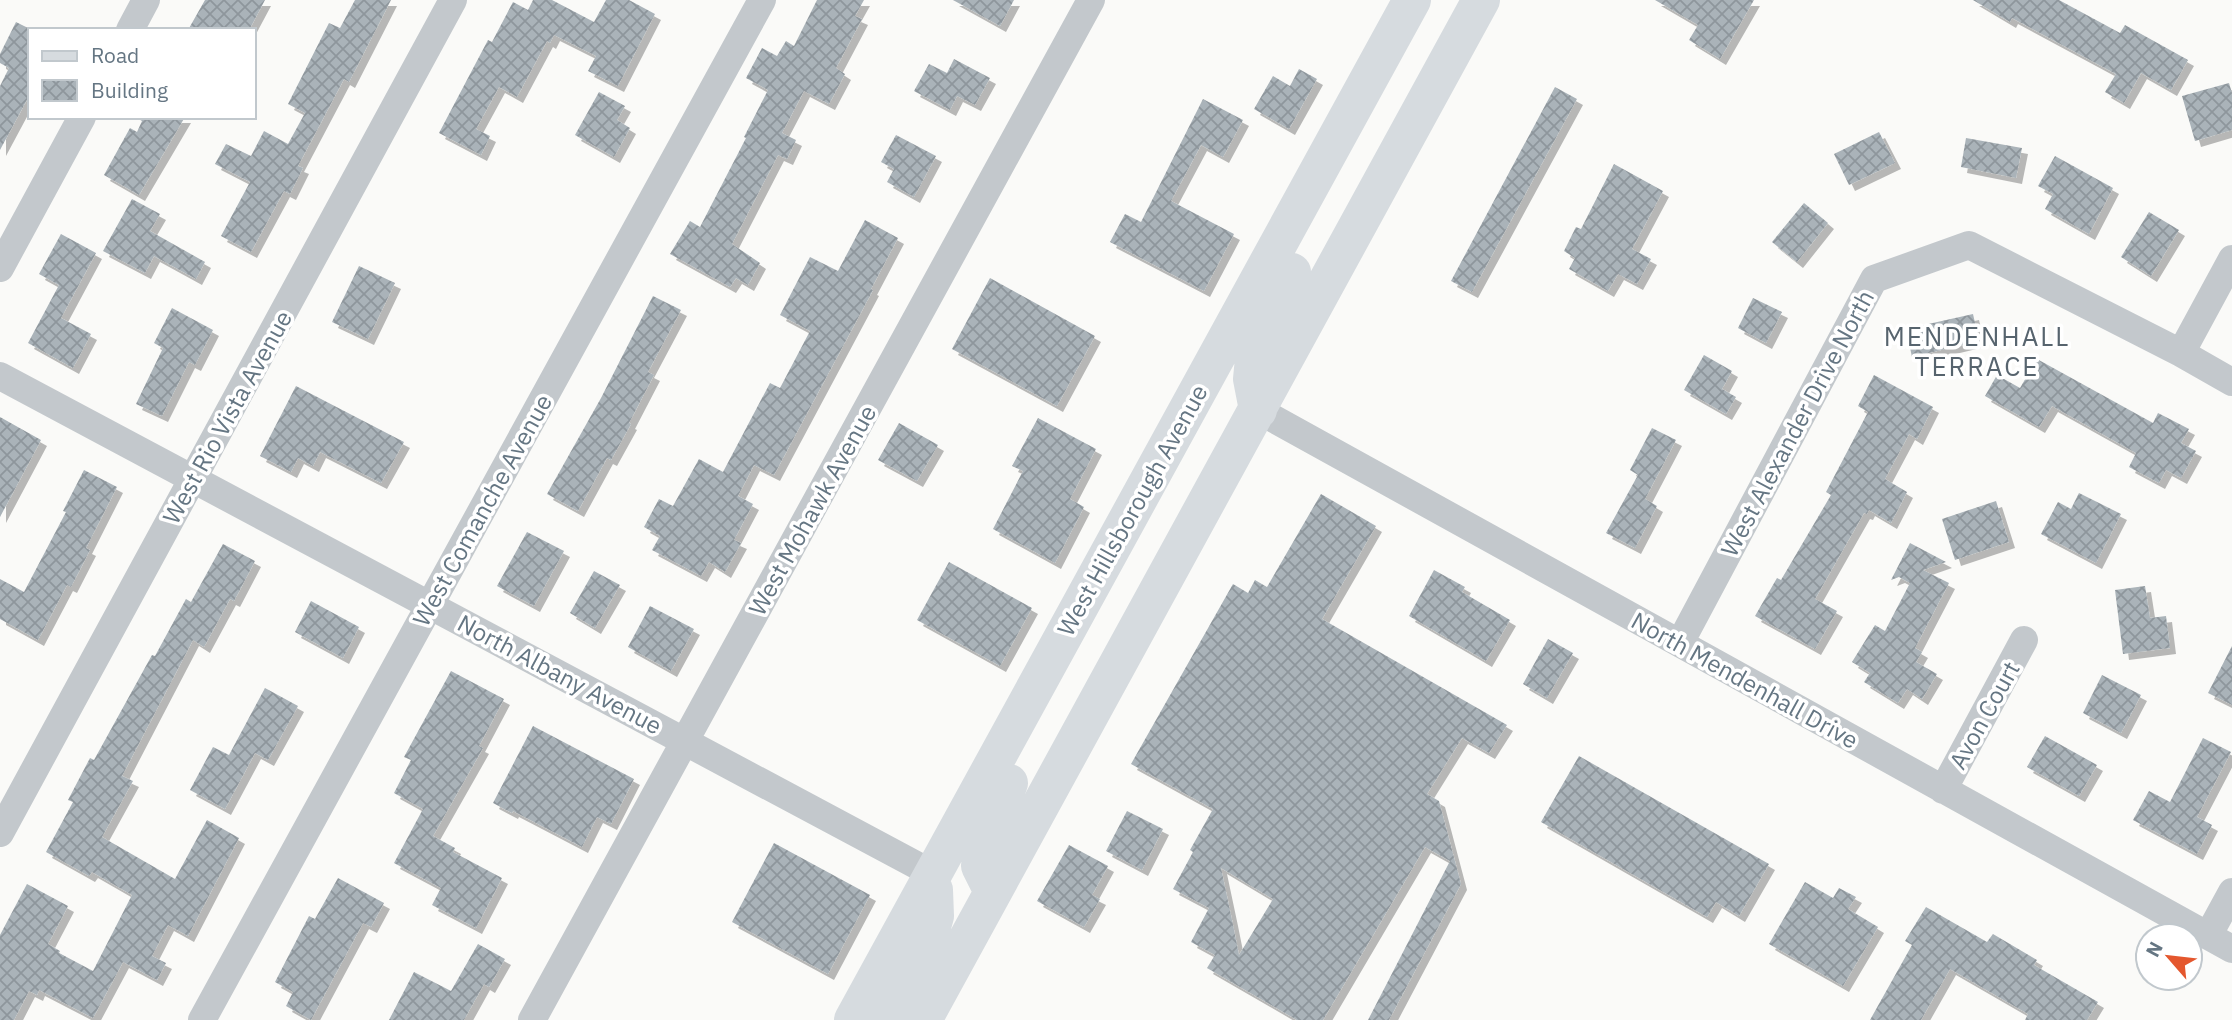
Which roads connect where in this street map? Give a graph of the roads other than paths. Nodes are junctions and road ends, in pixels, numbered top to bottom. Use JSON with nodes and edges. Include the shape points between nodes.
{"nodes":[{"id":1,"x":146,"y":0,"type":"edge"},
{"id":2,"x":453,"y":0,"type":"edge"},
{"id":3,"x":762,"y":0,"type":"edge"},
{"id":4,"x":1091,"y":0,"type":"edge"},
{"id":5,"x":1412,"y":0,"type":"edge"},
{"id":6,"x":1481,"y":0,"type":"edge"},
{"id":7,"x":131,"y":28,"type":"edge"},
{"id":8,"x":81,"y":119,"type":"edge"},
{"id":9,"x":1338,"y":133,"type":"junction"},
{"id":10,"x":2232,"y":259,"type":"edge"},
{"id":11,"x":0,"y":268,"type":"edge"},
{"id":12,"x":2181,"y":353,"type":"junction"},
{"id":13,"x":0,"y":376,"type":"edge"},
{"id":14,"x":2232,"y":382,"type":"edge"},
{"id":15,"x":1258,"y":410,"type":"junction"},
{"id":16,"x":193,"y":478,"type":"junction"},
{"id":17,"x":430,"y":605,"type":"junction"},
{"id":18,"x":2024,"y":640,"type":"dead end"},
{"id":19,"x":1680,"y":643,"type":"junction"},
{"id":20,"x":1046,"y":667,"type":"junction"},
{"id":21,"x":686,"y":741,"type":"junction"},
{"id":22,"x":1943,"y":790,"type":"junction"},
{"id":23,"x":0,"y":833,"type":"edge"},
{"id":24,"x":933,"y":874,"type":"junction"},
{"id":25,"x":993,"y":892,"type":"junction"},
{"id":26,"x":2232,"y":892,"type":"edge"},
{"id":27,"x":2220,"y":942,"type":"edge"},
{"id":28,"x":202,"y":1020,"type":"edge"},
{"id":29,"x":532,"y":1020,"type":"edge"},
{"id":30,"x":853,"y":1020,"type":"edge"},
{"id":31,"x":887,"y":1020,"type":"edge"},
{"id":32,"x":923,"y":1020,"type":"edge"}],
"edges":[{"from":1,"to":7,"type":"street"},
{"from":2,"to":16,"type":"street","name":"West Rio Vista Avenue"},
{"from":3,"to":17,"type":"street","name":"West Comanche Avenue"},
{"from":4,"to":21,"type":"street","name":"West Mohawk Avenue"},
{"from":5,"to":9,"type":"main road","name":"West Hillsborough Avenue"},
{"from":6,"to":15,"type":"main road"},
{"from":8,"to":11,"type":"street"},
{"from":9,"to":15,"type":"main road","via":[[1336,175],[1323,214],[1255,348],[1252,379]]},
{"from":9,"to":20,"type":"main road","name":"West Hillsborough Avenue"},
{"from":10,"to":12,"type":"street"},
{"from":12,"to":14,"type":"street","name":"West Alexander Drive North"},
{"from":12,"to":19,"type":"street","name":"West Alexander Drive North","via":[[1969,245],[1874,279]]},
{"from":13,"to":16,"type":"street","name":"North Albany Avenue"},
{"from":15,"to":19,"type":"street","name":"North Mendenhall Drive"},
{"from":15,"to":25,"type":"main road"},
{"from":16,"to":17,"type":"street","name":"North Albany Avenue"},
{"from":16,"to":23,"type":"street","name":"West Rio Vista Avenue"},
{"from":17,"to":21,"type":"street","name":"North Albany Avenue"},
{"from":17,"to":28,"type":"street","name":"West Comanche Avenue"},
{"from":18,"to":22,"type":"street","name":"Avon Court"},
{"from":19,"to":22,"type":"street","name":"North Mendenhall Drive"},
{"from":20,"to":24,"type":"main road","name":"West Hillsborough Avenue"},
{"from":20,"to":25,"type":"main road","via":[[1055,683],[1050,701],[984,840],[981,866]]},
{"from":21,"to":24,"type":"street","name":"North Albany Avenue"},
{"from":21,"to":29,"type":"street","name":"West Mohawk Avenue"},
{"from":22,"to":27,"type":"street","name":"North Mendenhall Drive"},
{"from":24,"to":30,"type":"main road","name":"West Hillsborough Avenue"},
{"from":24,"to":31,"type":"main road","via":[[932,926]]},
{"from":25,"to":32,"type":"main road"},
{"from":26,"to":27,"type":"street"}]}
